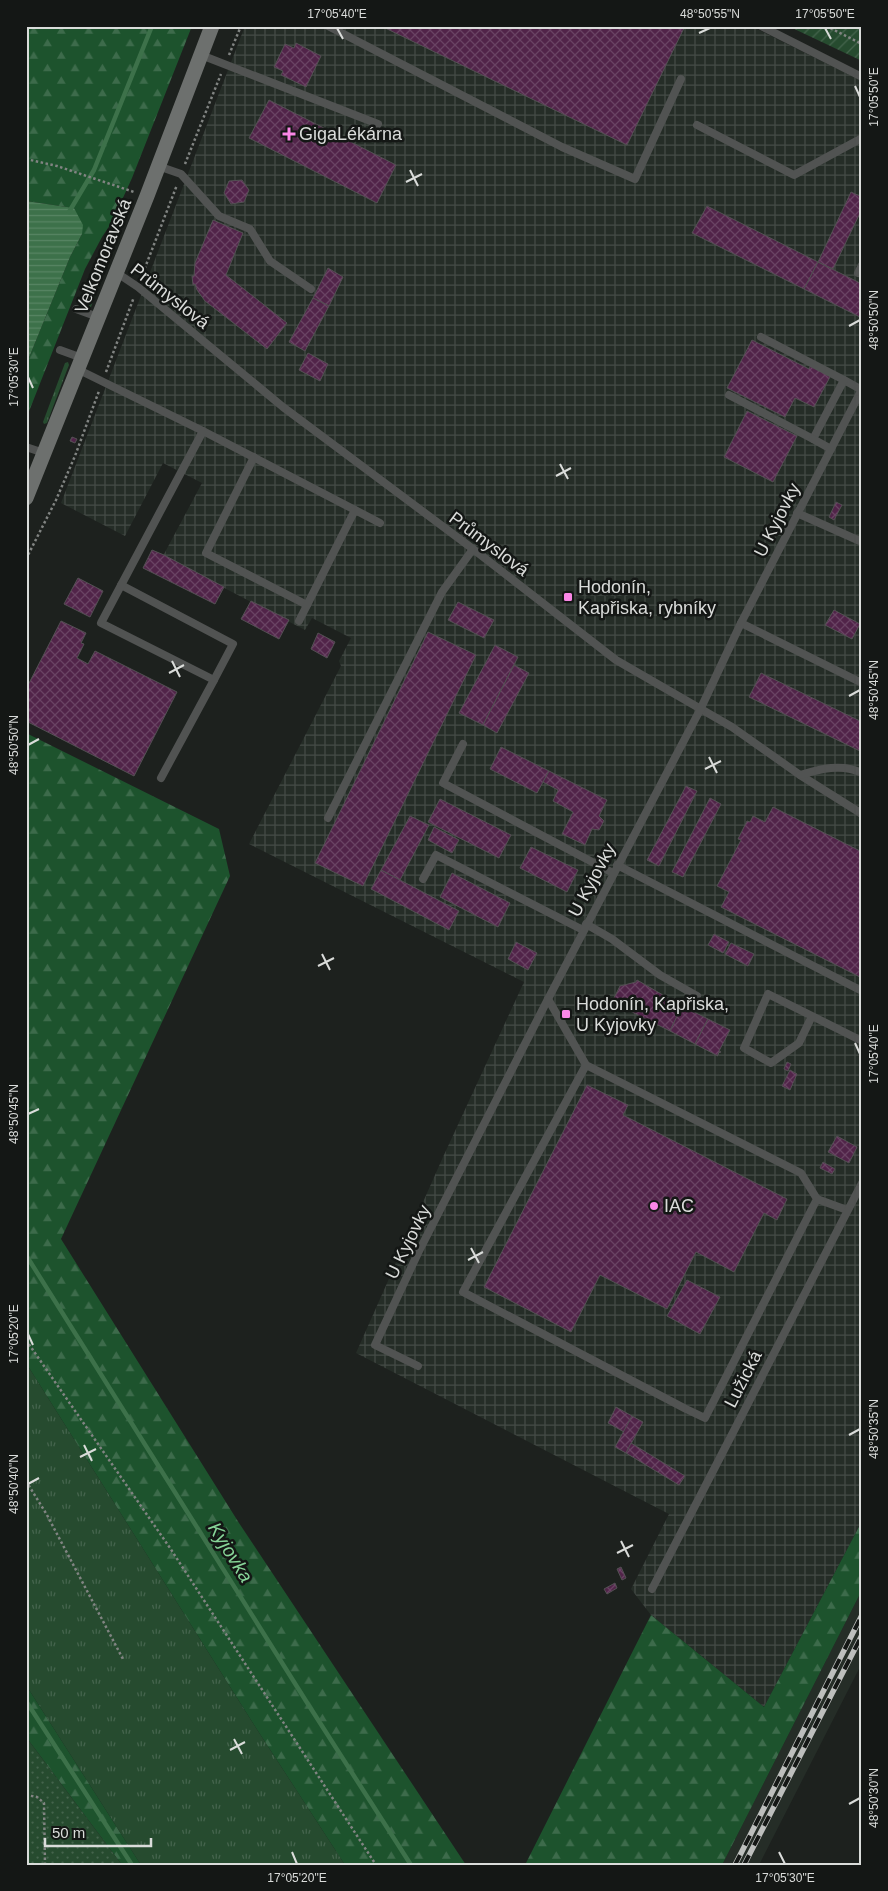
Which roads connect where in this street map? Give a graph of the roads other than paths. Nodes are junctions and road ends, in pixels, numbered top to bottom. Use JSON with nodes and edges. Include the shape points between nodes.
{"nodes":[{"id":1,"x":212,"y":26,"type":"edge"},
{"id":2,"x":328,"y":26,"type":"edge"},
{"id":3,"x":761,"y":26,"type":"edge"},
{"id":4,"x":201,"y":55,"type":"junction"},
{"id":5,"x":862,"y":77,"type":"edge"},
{"id":6,"x":682,"y":79,"type":"dead end"},
{"id":7,"x":378,"y":124,"type":"dead end"},
{"id":8,"x":697,"y":125,"type":"dead end"},
{"id":9,"x":862,"y":138,"type":"edge"},
{"id":10,"x":158,"y":166,"type":"junction"},
{"id":11,"x":862,"y":265,"type":"edge"},
{"id":12,"x":117,"y":273,"type":"junction"},
{"id":13,"x":858,"y":273,"type":"dead end"},
{"id":14,"x":311,"y":290,"type":"dead end"},
{"id":15,"x":76,"y":309,"type":"dead end"},
{"id":16,"x":98,"y":317,"type":"junction"},
{"id":17,"x":761,"y":337,"type":"dead end"},
{"id":18,"x":60,"y":350,"type":"dead end"},
{"id":19,"x":80,"y":363,"type":"junction"},
{"id":20,"x":844,"y":380,"type":"junction"},
{"id":21,"x":862,"y":389,"type":"edge"},
{"id":22,"x":729,"y":395,"type":"dead end"},
{"id":23,"x":203,"y":431,"type":"junction"},
{"id":24,"x":813,"y":439,"type":"junction"},
{"id":25,"x":26,"y":447,"type":"edge"},
{"id":26,"x":831,"y":448,"type":"junction"},
{"id":27,"x":44,"y":452,"type":"junction"},
{"id":28,"x":254,"y":457,"type":"junction"},
{"id":29,"x":26,"y":498,"type":"edge"},
{"id":30,"x":355,"y":510,"type":"junction"},
{"id":31,"x":797,"y":513,"type":"junction"},
{"id":32,"x":380,"y":522,"type":"dead end"},
{"id":33,"x":862,"y":542,"type":"edge"},
{"id":34,"x":473,"y":549,"type":"junction"},
{"id":35,"x":121,"y":585,"type":"junction"},
{"id":36,"x":307,"y":605,"type":"junction"},
{"id":37,"x":299,"y":621,"type":"dead end"},
{"id":38,"x":741,"y":623,"type":"junction"},
{"id":39,"x":214,"y":680,"type":"junction"},
{"id":40,"x":862,"y":683,"type":"edge"},
{"id":41,"x":700,"y":710,"type":"junction"},
{"id":42,"x":463,"y":744,"type":"dead end"},
{"id":43,"x":862,"y":773,"type":"edge"},
{"id":44,"x":800,"y":775,"type":"junction"},
{"id":45,"x":161,"y":778,"type":"dead end"},
{"id":46,"x":862,"y":814,"type":"edge"},
{"id":47,"x":328,"y":818,"type":"dead end"},
{"id":48,"x":615,"y":869,"type":"junction"},
{"id":49,"x":423,"y":879,"type":"dead end"},
{"id":50,"x":584,"y":927,"type":"junction"},
{"id":51,"x":862,"y":991,"type":"edge"},
{"id":52,"x":697,"y":996,"type":"dead end"},
{"id":53,"x":548,"y":998,"type":"junction"},
{"id":54,"x":812,"y":1016,"type":"junction"},
{"id":55,"x":862,"y":1041,"type":"edge"},
{"id":56,"x":586,"y":1066,"type":"junction"},
{"id":57,"x":862,"y":1183,"type":"edge"},
{"id":58,"x":817,"y":1199,"type":"junction"},
{"id":59,"x":847,"y":1210,"type":"junction"},
{"id":60,"x":418,"y":1366,"type":"dead end"},
{"id":61,"x":652,"y":1589,"type":"dead end"}],
"edges":[{"from":1,"to":4,"type":"street","name":"Velkomoravská"},
{"from":2,"to":6,"type":"lane","via":[[562,147],[635,179]]},
{"from":3,"to":5,"type":"lane"},
{"from":4,"to":7,"type":"lane"},
{"from":4,"to":10,"type":"street","name":"Velkomoravská"},
{"from":8,"to":9,"type":"lane","via":[[794,175]]},
{"from":10,"to":12,"type":"street","name":"Velkomoravská"},
{"from":10,"to":14,"type":"lane","via":[[181,174],[219,216],[250,230],[270,262]]},
{"from":11,"to":13,"type":"lane"},
{"from":12,"to":16,"type":"street","name":"Velkomoravská"},
{"from":12,"to":34,"type":"lane","name":"Průmyslová","via":[[138,286],[283,407]]},
{"from":15,"to":16,"type":"lane"},
{"from":16,"to":19,"type":"street","name":"Velkomoravská"},
{"from":17,"to":20,"type":"lane"},
{"from":18,"to":19,"type":"lane"},
{"from":19,"to":23,"type":"lane"},
{"from":19,"to":27,"type":"street","name":"Velkomoravská"},
{"from":20,"to":21,"type":"lane"},
{"from":20,"to":24,"type":"lane"},
{"from":21,"to":26,"type":"lane","name":"U Kyjovky"},
{"from":22,"to":24,"type":"lane"},
{"from":23,"to":28,"type":"lane"},
{"from":23,"to":35,"type":"lane"},
{"from":24,"to":26,"type":"lane"},
{"from":25,"to":27,"type":"lane"},
{"from":26,"to":31,"type":"lane","name":"U Kyjovky"},
{"from":27,"to":29,"type":"street","name":"Velkomoravská"},
{"from":28,"to":30,"type":"lane"},
{"from":28,"to":36,"type":"lane","via":[[206,553]]},
{"from":30,"to":32,"type":"lane"},
{"from":30,"to":36,"type":"lane"},
{"from":31,"to":33,"type":"lane"},
{"from":31,"to":38,"type":"lane","name":"U Kyjovky"},
{"from":34,"to":41,"type":"lane","name":"Průmyslová","via":[[616,660]]},
{"from":34,"to":47,"type":"lane","via":[[442,592]]},
{"from":35,"to":39,"type":"lane","via":[[232,644]]},
{"from":35,"to":39,"type":"lane","via":[[101,623]]},
{"from":36,"to":37,"type":"lane"},
{"from":38,"to":40,"type":"lane"},
{"from":38,"to":41,"type":"lane","name":"U Kyjovky"},
{"from":39,"to":45,"type":"lane"},
{"from":41,"to":44,"type":"lane","name":"Průmyslová","via":[[732,727]]},
{"from":41,"to":48,"type":"lane","name":"U Kyjovky"},
{"from":42,"to":48,"type":"lane","via":[[443,783]]},
{"from":43,"to":44,"type":"lane","via":[[828,768]]},
{"from":44,"to":46,"type":"lane","name":"Průmyslová"},
{"from":48,"to":50,"type":"lane","name":"U Kyjovky"},
{"from":48,"to":51,"type":"lane"},
{"from":49,"to":50,"type":"lane","via":[[436,855]]},
{"from":50,"to":52,"type":"lane","via":[[612,939],[660,975]]},
{"from":50,"to":53,"type":"lane","name":"U Kyjovky"},
{"from":53,"to":56,"type":"lane"},
{"from":53,"to":60,"type":"lane","name":"U Kyjovky","via":[[418,1253],[375,1345]]},
{"from":54,"to":54,"type":"lane","via":[[768,994],[744,1048],[771,1064],[799,1043]]},
{"from":54,"to":55,"type":"lane"},
{"from":56,"to":58,"type":"lane","via":[[801,1173]]},
{"from":56,"to":58,"type":"lane","via":[[464,1292],[705,1418]]},
{"from":57,"to":59,"type":"lane","name":"Lužická"},
{"from":58,"to":59,"type":"lane"},
{"from":59,"to":61,"type":"lane","name":"Lužická"}]}
